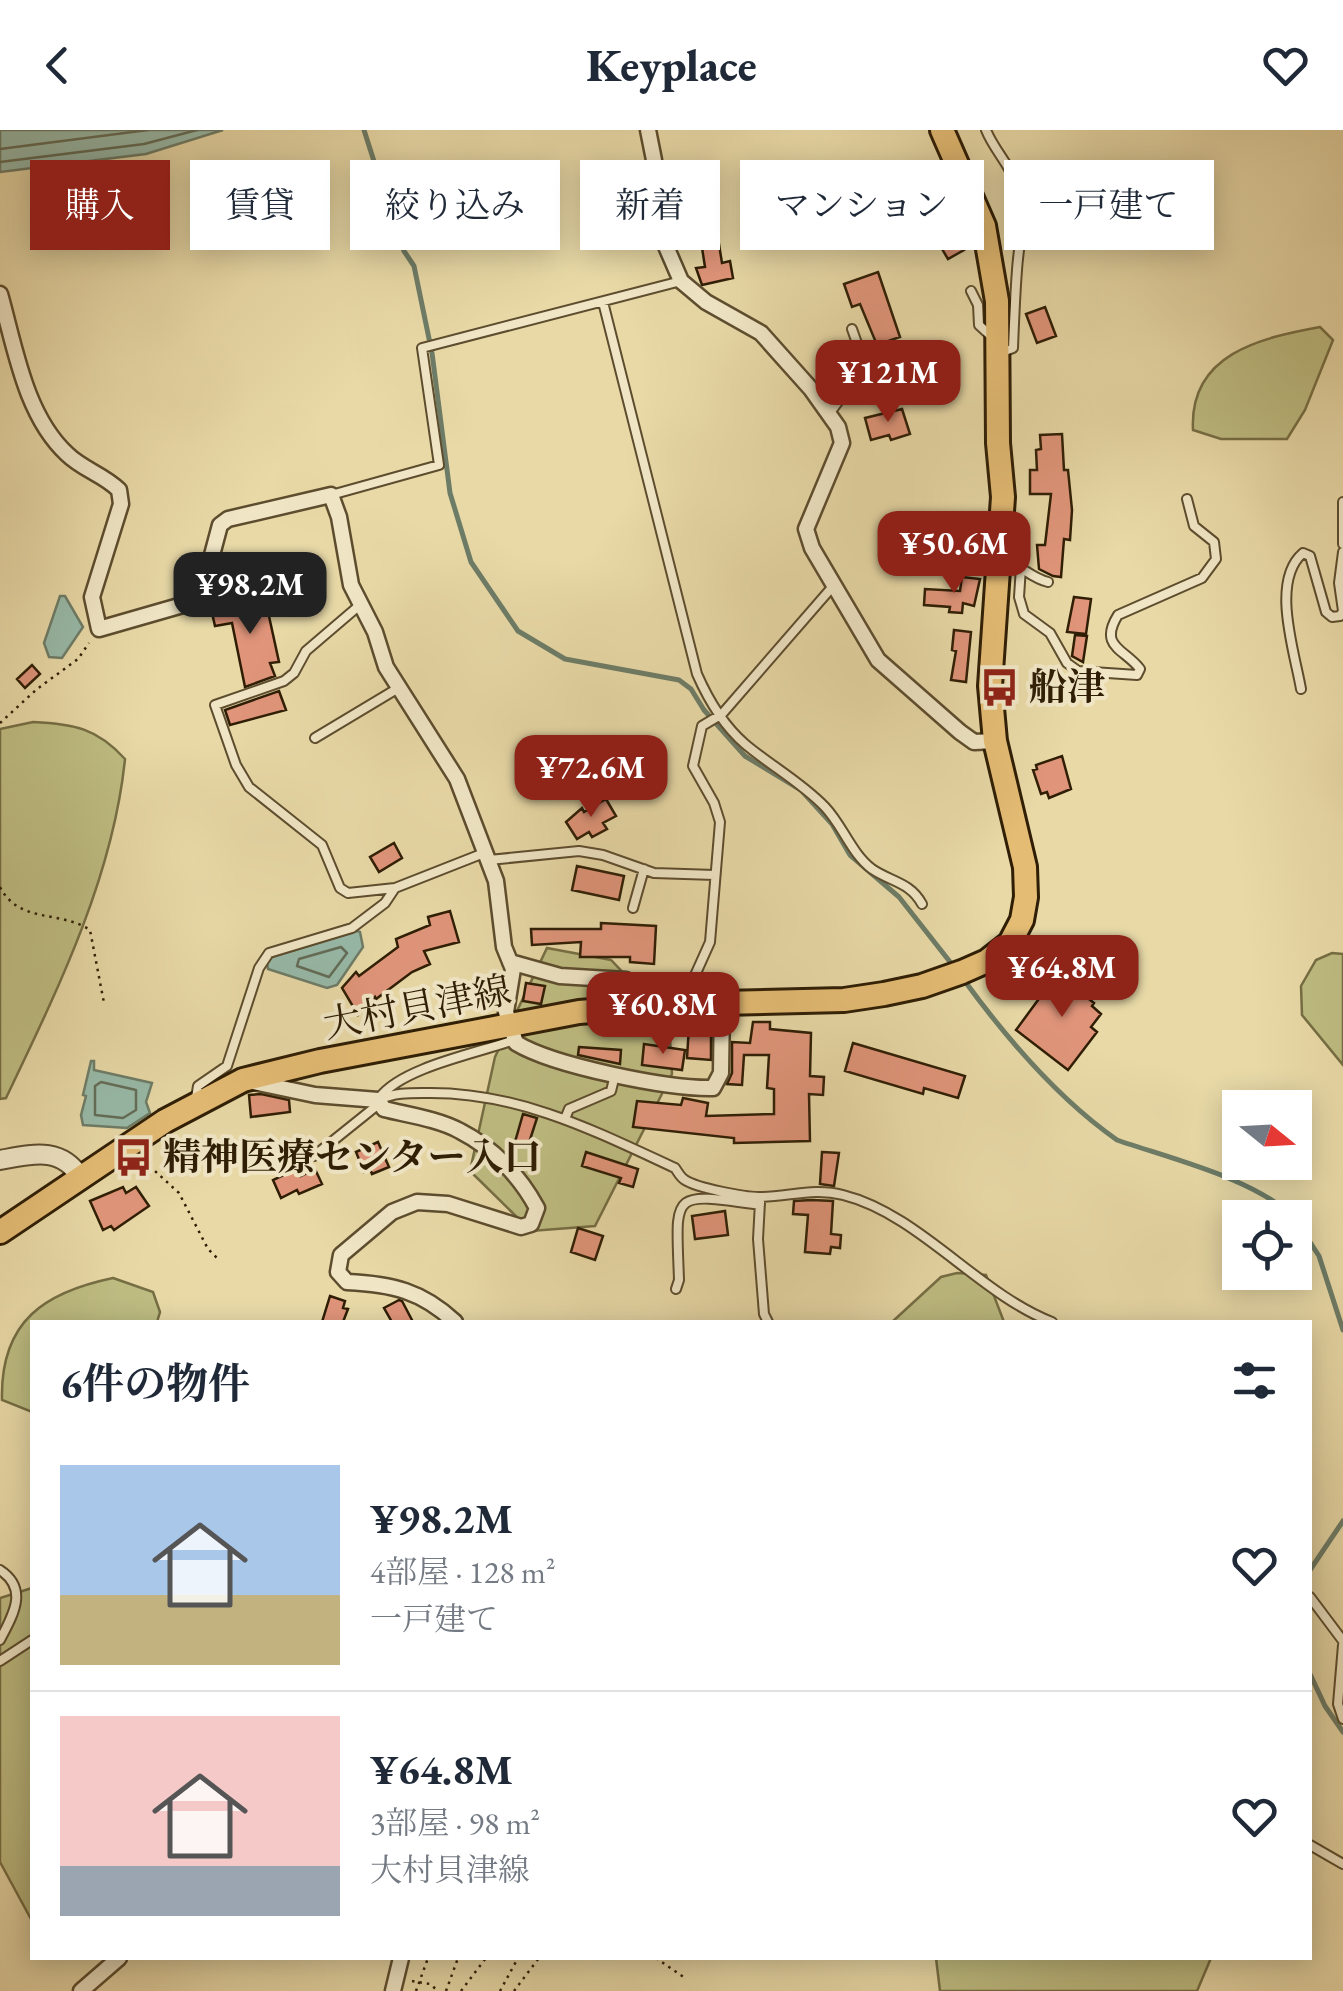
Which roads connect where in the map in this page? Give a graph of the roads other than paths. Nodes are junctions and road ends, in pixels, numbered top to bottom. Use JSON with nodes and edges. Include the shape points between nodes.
{"nodes":[{"id":1,"x":648,"y":130,"type":"edge"},
{"id":2,"x":942,"y":130,"type":"edge"},
{"id":3,"x":986,"y":130,"type":"edge"},
{"id":4,"x":681,"y":282,"type":"junction"},
{"id":5,"x":971,"y":291,"type":"dead end"},
{"id":6,"x":0,"y":294,"type":"edge"},
{"id":7,"x":603,"y":302,"type":"junction"},
{"id":8,"x":852,"y":329,"type":"dead end"},
{"id":9,"x":998,"y":348,"type":"junction"},
{"id":10,"x":865,"y":366,"type":"junction"},
{"id":11,"x":882,"y":391,"type":"dead end"},
{"id":12,"x":830,"y":414,"type":"junction"},
{"id":13,"x":331,"y":495,"type":"junction"},
{"id":14,"x":1187,"y":499,"type":"dead end"},
{"id":15,"x":1343,"y":502,"type":"edge"},
{"id":16,"x":1343,"y":548,"type":"edge"},
{"id":17,"x":1011,"y":563,"type":"junction"},
{"id":18,"x":1048,"y":582,"type":"dead end"},
{"id":19,"x":834,"y":586,"type":"junction"},
{"id":20,"x":361,"y":604,"type":"junction"},
{"id":21,"x":400,"y":687,"type":"junction"},
{"id":22,"x":1302,"y":689,"type":"dead end"},
{"id":23,"x":722,"y":714,"type":"junction"},
{"id":24,"x":315,"y":738,"type":"dead end"},
{"id":25,"x":995,"y":741,"type":"junction"},
{"id":26,"x":485,"y":857,"type":"junction"},
{"id":27,"x":644,"y":869,"type":"junction"},
{"id":28,"x":715,"y":875,"type":"junction"},
{"id":29,"x":394,"y":888,"type":"junction"},
{"id":30,"x":922,"y":904,"type":"dead end"},
{"id":31,"x":632,"y":908,"type":"dead end"},
{"id":32,"x":510,"y":962,"type":"junction"},
{"id":33,"x":722,"y":1003,"type":"junction"},
{"id":34,"x":690,"y":1004,"type":"junction"},
{"id":35,"x":638,"y":1007,"type":"junction"},
{"id":36,"x":511,"y":1033,"type":"junction"},
{"id":37,"x":616,"y":1074,"type":"junction"},
{"id":38,"x":242,"y":1080,"type":"junction"},
{"id":39,"x":379,"y":1102,"type":"junction"},
{"id":40,"x":194,"y":1104,"type":"junction"},
{"id":41,"x":564,"y":1119,"type":"junction"},
{"id":42,"x":314,"y":1156,"type":"dead end"},
{"id":43,"x":0,"y":1160,"type":"edge"},
{"id":44,"x":80,"y":1178,"type":"junction"},
{"id":45,"x":760,"y":1201,"type":"junction"},
{"id":46,"x":0,"y":1232,"type":"edge"},
{"id":47,"x":676,"y":1289,"type":"dead end"},
{"id":48,"x":453,"y":1320,"type":"edge"},
{"id":49,"x":767,"y":1320,"type":"edge"},
{"id":50,"x":1047,"y":1320,"type":"edge"},
{"id":51,"x":0,"y":1570,"type":"edge"},
{"id":52,"x":1312,"y":1599,"type":"edge"},
{"id":53,"x":0,"y":1640,"type":"edge"},
{"id":54,"x":30,"y":1641,"type":"edge"},
{"id":55,"x":1343,"y":1643,"type":"edge"},
{"id":56,"x":0,"y":1661,"type":"edge"},
{"id":57,"x":1343,"y":1719,"type":"edge"},
{"id":58,"x":1312,"y":1846,"type":"edge"},
{"id":59,"x":1343,"y":1864,"type":"edge"},
{"id":60,"x":117,"y":1960,"type":"edge"},
{"id":61,"x":400,"y":1960,"type":"edge"},
{"id":62,"x":394,"y":1986,"type":"edge"},
{"id":63,"x":81,"y":1991,"type":"edge"}],
"edges":[{"from":1,"to":4,"type":"street","via":[[652,203]]},
{"from":2,"to":9,"type":"main road","name":"大村貝津線","via":[[984,226]]},
{"from":3,"to":9,"type":"lane","via":[[1015,180],[1023,228],[1013,348]]},
{"from":4,"to":7,"type":"lane"},
{"from":4,"to":12,"type":"street","via":[[761,333]]},
{"from":5,"to":9,"type":"lane","via":[[979,325]]},
{"from":6,"to":13,"type":"street","via":[[44,424],[68,456],[120,490],[92,597],[99,630],[200,600],[216,533],[228,519]]},
{"from":7,"to":13,"type":"lane","via":[[422,348],[439,465]]},
{"from":7,"to":23,"type":"lane","via":[[697,674]]},
{"from":8,"to":10,"type":"lane"},
{"from":9,"to":17,"type":"main road","name":"大村貝津線","via":[[998,443]]},
{"from":10,"to":11,"type":"lane"},
{"from":10,"to":12,"type":"lane"},
{"from":12,"to":19,"type":"street","via":[[842,443],[806,529]]},
{"from":13,"to":20,"type":"street"},
{"from":14,"to":17,"type":"lane","via":[[1194,526],[1214,542],[1216,559],[1202,578],[1118,615],[1114,647],[1136,663],[1137,675],[1091,674],[1066,663],[1050,632],[1024,614]]},
{"from":15,"to":16,"type":"lane"},
{"from":16,"to":22,"type":"lane","via":[[1340,616],[1326,612],[1310,556],[1297,558],[1289,577],[1285,603]]},
{"from":17,"to":18,"type":"lane"},
{"from":17,"to":25,"type":"main road","name":"大村貝津線","via":[[990,686]]},
{"from":19,"to":23,"type":"lane"},
{"from":19,"to":25,"type":"street","via":[[878,660],[974,742]]},
{"from":20,"to":21,"type":"street"},
{"from":20,"to":29,"type":"lane","via":[[306,650],[284,681],[215,705],[250,787],[322,844],[340,888],[348,894]]},
{"from":21,"to":24,"type":"lane"},
{"from":21,"to":26,"type":"street","via":[[458,780]]},
{"from":23,"to":28,"type":"lane","via":[[702,726],[693,766],[720,822]]},
{"from":23,"to":30,"type":"lane","via":[[747,746],[811,793],[873,870],[909,886]]},
{"from":25,"to":33,"type":"main road","name":"大村貝津線","via":[[1025,867],[1022,920],[1010,942],[987,962],[922,986],[844,1000]]},
{"from":26,"to":27,"type":"lane","via":[[579,852]]},
{"from":26,"to":29,"type":"lane"},
{"from":26,"to":32,"type":"street","via":[[496,881]]},
{"from":27,"to":28,"type":"lane"},
{"from":27,"to":31,"type":"lane"},
{"from":28,"to":34,"type":"lane","via":[[710,942]]},
{"from":29,"to":40,"type":"lane","via":[[352,928],[262,961],[227,1066],[198,1086]]},
{"from":32,"to":35,"type":"street","via":[[560,976],[626,980]]},
{"from":32,"to":36,"type":"street"},
{"from":33,"to":34,"type":"main road","name":"大村貝津線"},
{"from":33,"to":37,"type":"street","via":[[721,1073],[713,1088]]},
{"from":34,"to":35,"type":"main road","name":"大村貝津線"},
{"from":35,"to":36,"type":"main road","name":"大村貝津線","via":[[579,1012]]},
{"from":36,"to":37,"type":"street","via":[[535,1054]]},
{"from":36,"to":38,"type":"main road","name":"大村貝津線","via":[[320,1061]]},
{"from":36,"to":39,"type":"lane","via":[[390,1085]]},
{"from":37,"to":41,"type":"lane","via":[[611,1091],[569,1109]]},
{"from":38,"to":39,"type":"street"},
{"from":38,"to":40,"type":"main road","name":"大村貝津線"},
{"from":39,"to":41,"type":"lane","via":[[393,1093],[464,1093]]},
{"from":39,"to":42,"type":"lane"},
{"from":39,"to":48,"type":"street","via":[[458,1129],[524,1184],[537,1208],[531,1224],[521,1226],[448,1204],[417,1202],[392,1212],[342,1255],[338,1272],[348,1282],[423,1296]]},
{"from":40,"to":44,"type":"main road","name":"大村貝津線"},
{"from":41,"to":45,"type":"lane","via":[[675,1168],[685,1180]]},
{"from":43,"to":44,"type":"street","via":[[61,1156]]},
{"from":44,"to":46,"type":"main road","name":"大村貝津線"},
{"from":45,"to":47,"type":"lane","via":[[699,1196],[681,1206]]},
{"from":45,"to":49,"type":"lane"},
{"from":45,"to":50,"type":"lane","via":[[811,1190],[880,1209],[1023,1311]]},
{"from":51,"to":53,"type":"lane","via":[[14,1581],[18,1596]]},
{"from":52,"to":55,"type":"lane"},
{"from":54,"to":56,"type":"lane"},
{"from":55,"to":57,"type":"lane"},
{"from":58,"to":59,"type":"lane"},
{"from":60,"to":63,"type":"street"},
{"from":61,"to":62,"type":"street"}]}
